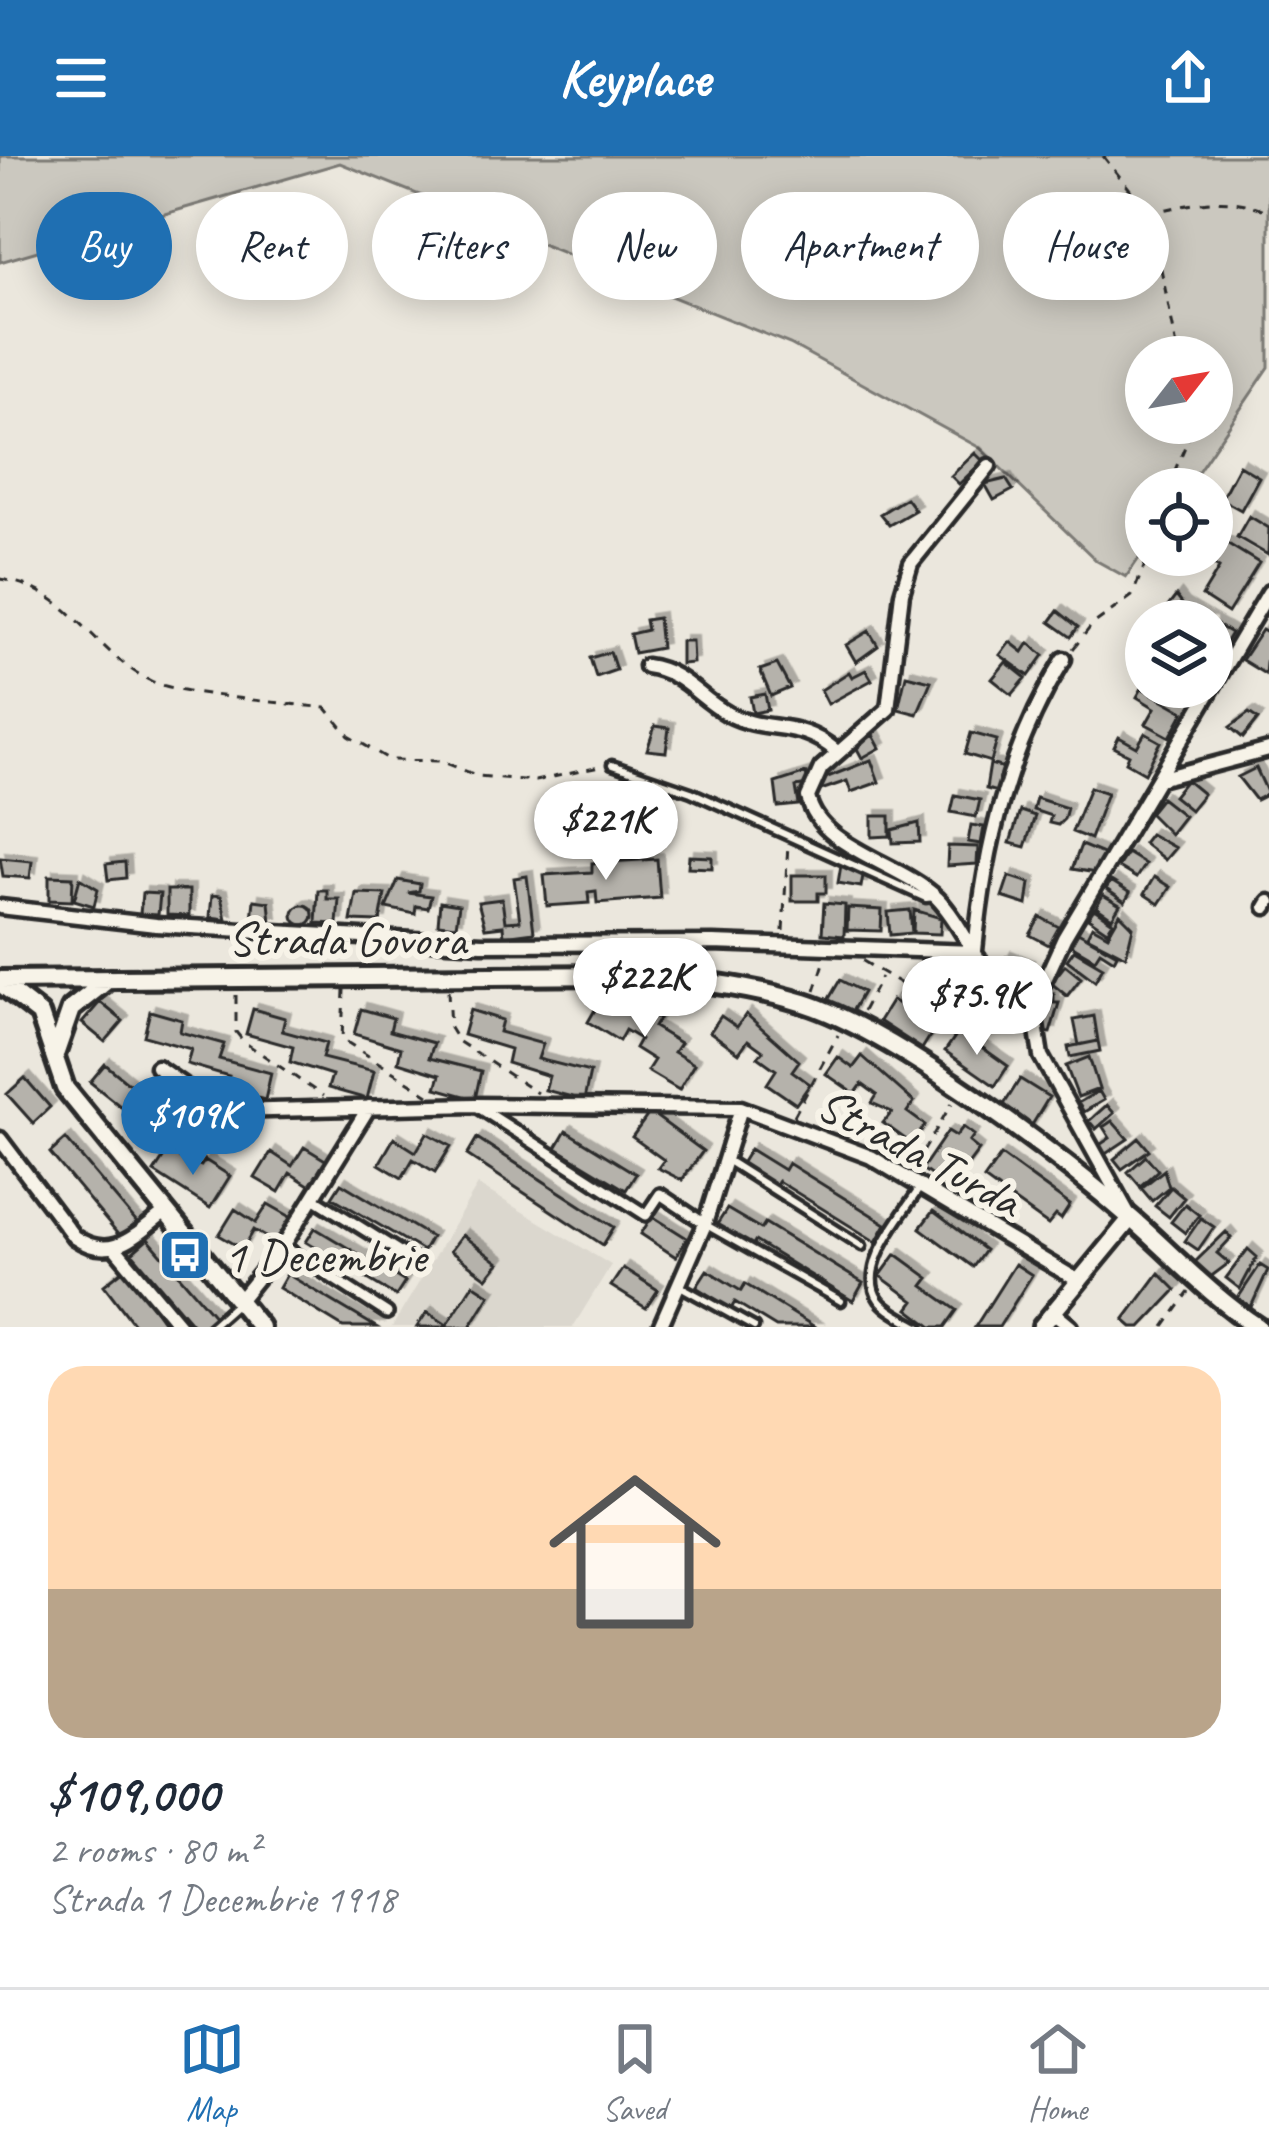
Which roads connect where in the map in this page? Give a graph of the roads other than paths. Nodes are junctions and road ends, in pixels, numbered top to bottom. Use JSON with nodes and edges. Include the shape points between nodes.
{"nodes":[{"id":1,"x":989,"y":466,"type":"dead end"},
{"id":2,"x":1269,"y":592,"type":"edge"},
{"id":3,"x":1064,"y":659,"type":"road end"},
{"id":4,"x":646,"y":666,"type":"dead end"},
{"id":5,"x":1269,"y":750,"type":"edge"},
{"id":6,"x":836,"y":751,"type":"junction"},
{"id":7,"x":612,"y":765,"type":"road end"},
{"id":8,"x":1163,"y":778,"type":"junction"},
{"id":9,"x":935,"y":897,"type":"junction"},
{"id":10,"x":0,"y":908,"type":"edge"},
{"id":11,"x":974,"y":952,"type":"junction"},
{"id":12,"x":110,"y":978,"type":"junction"},
{"id":13,"x":0,"y":981,"type":"edge"},
{"id":14,"x":1034,"y":1022,"type":"junction"},
{"id":15,"x":55,"y":1065,"type":"junction"},
{"id":16,"x":157,"y":1067,"type":"dead end"},
{"id":17,"x":476,"y":1105,"type":"junction"},
{"id":18,"x":369,"y":1107,"type":"junction"},
{"id":19,"x":740,"y":1108,"type":"junction"},
{"id":20,"x":0,"y":1139,"type":"edge"},
{"id":21,"x":725,"y":1159,"type":"junction"},
{"id":22,"x":921,"y":1186,"type":"junction"},
{"id":23,"x":312,"y":1197,"type":"junction"},
{"id":24,"x":166,"y":1212,"type":"junction"},
{"id":25,"x":1131,"y":1218,"type":"junction"},
{"id":26,"x":705,"y":1224,"type":"junction"},
{"id":27,"x":283,"y":1246,"type":"junction"},
{"id":28,"x":862,"y":1246,"type":"dead end"},
{"id":29,"x":116,"y":1248,"type":"junction"},
{"id":30,"x":418,"y":1264,"type":"dead end"},
{"id":31,"x":1079,"y":1281,"type":"junction"},
{"id":32,"x":680,"y":1286,"type":"junction"},
{"id":33,"x":841,"y":1301,"type":"dead end"},
{"id":34,"x":238,"y":1302,"type":"junction"},
{"id":35,"x":1053,"y":1312,"type":"junction"},
{"id":36,"x":388,"y":1313,"type":"dead end"},
{"id":37,"x":181,"y":1327,"type":"edge"},
{"id":38,"x":210,"y":1327,"type":"edge"},
{"id":39,"x":260,"y":1327,"type":"edge"},
{"id":40,"x":660,"y":1327,"type":"edge"},
{"id":41,"x":754,"y":1327,"type":"edge"},
{"id":42,"x":919,"y":1327,"type":"edge"},
{"id":43,"x":1041,"y":1327,"type":"edge"},
{"id":44,"x":1071,"y":1327,"type":"edge"},
{"id":45,"x":1258,"y":1327,"type":"edge"}],
"edges":[{"from":1,"to":6,"type":"street","via":[[911,563],[889,709]]},
{"from":2,"to":8,"type":"street"},
{"from":3,"to":11,"type":"street","via":[[1018,744],[998,807]]},
{"from":4,"to":6,"type":"street","via":[[682,676],[731,716],[803,729]]},
{"from":5,"to":8,"type":"street"},
{"from":6,"to":9,"type":"street","via":[[813,782],[812,814],[824,830]]},
{"from":7,"to":9,"type":"lane"},
{"from":8,"to":14,"type":"street","via":[[1046,971]]},
{"from":9,"to":11,"type":"street"},
{"from":10,"to":11,"type":"street","via":[[482,944]]},
{"from":11,"to":14,"type":"street","via":[[1004,998]]},
{"from":12,"to":13,"type":"main road","name":"Strada Govora"},
{"from":12,"to":15,"type":"main road","via":[[71,1010]]},
{"from":12,"to":25,"type":"main road","name":"Strada Govora","via":[[665,977],[731,985],[850,1024],[958,1091]]},
{"from":13,"to":15,"type":"main road","via":[[40,1014]]},
{"from":14,"to":25,"type":"street","via":[[1042,1056]]},
{"from":15,"to":24,"type":"main road"},
{"from":16,"to":18,"type":"street","name":"Strada Turda","via":[[230,1111]]},
{"from":17,"to":18,"type":"street","name":"Strada Turda"},
{"from":17,"to":19,"type":"street","name":"Strada Turda"},
{"from":17,"to":26,"type":"street","via":[[646,1215],[660,1194]]},
{"from":18,"to":23,"type":"street"},
{"from":19,"to":21,"type":"street"},
{"from":19,"to":22,"type":"street","name":"Strada Turda","via":[[788,1121]]},
{"from":20,"to":29,"type":"street","via":[[74,1237],[89,1248]]},
{"from":21,"to":26,"type":"street"},
{"from":21,"to":28,"type":"lane"},
{"from":22,"to":31,"type":"street","name":"Strada Turda"},
{"from":22,"to":42,"type":"lane","via":[[876,1257],[880,1302]]},
{"from":23,"to":27,"type":"street"},
{"from":23,"to":30,"type":"street"},
{"from":24,"to":29,"type":"street"},
{"from":24,"to":34,"type":"main road"},
{"from":25,"to":31,"type":"street"},
{"from":25,"to":45,"type":"main road","name":"Strada Govora"},
{"from":26,"to":32,"type":"street"},
{"from":26,"to":33,"type":"lane"},
{"from":27,"to":34,"type":"street"},
{"from":27,"to":36,"type":"street"},
{"from":29,"to":37,"type":"street"},
{"from":31,"to":35,"type":"street"},
{"from":32,"to":40,"type":"street"},
{"from":32,"to":41,"type":"lane"},
{"from":34,"to":38,"type":"lane"},
{"from":34,"to":39,"type":"main road"},
{"from":35,"to":43,"type":"street"},
{"from":35,"to":44,"type":"street"}]}
